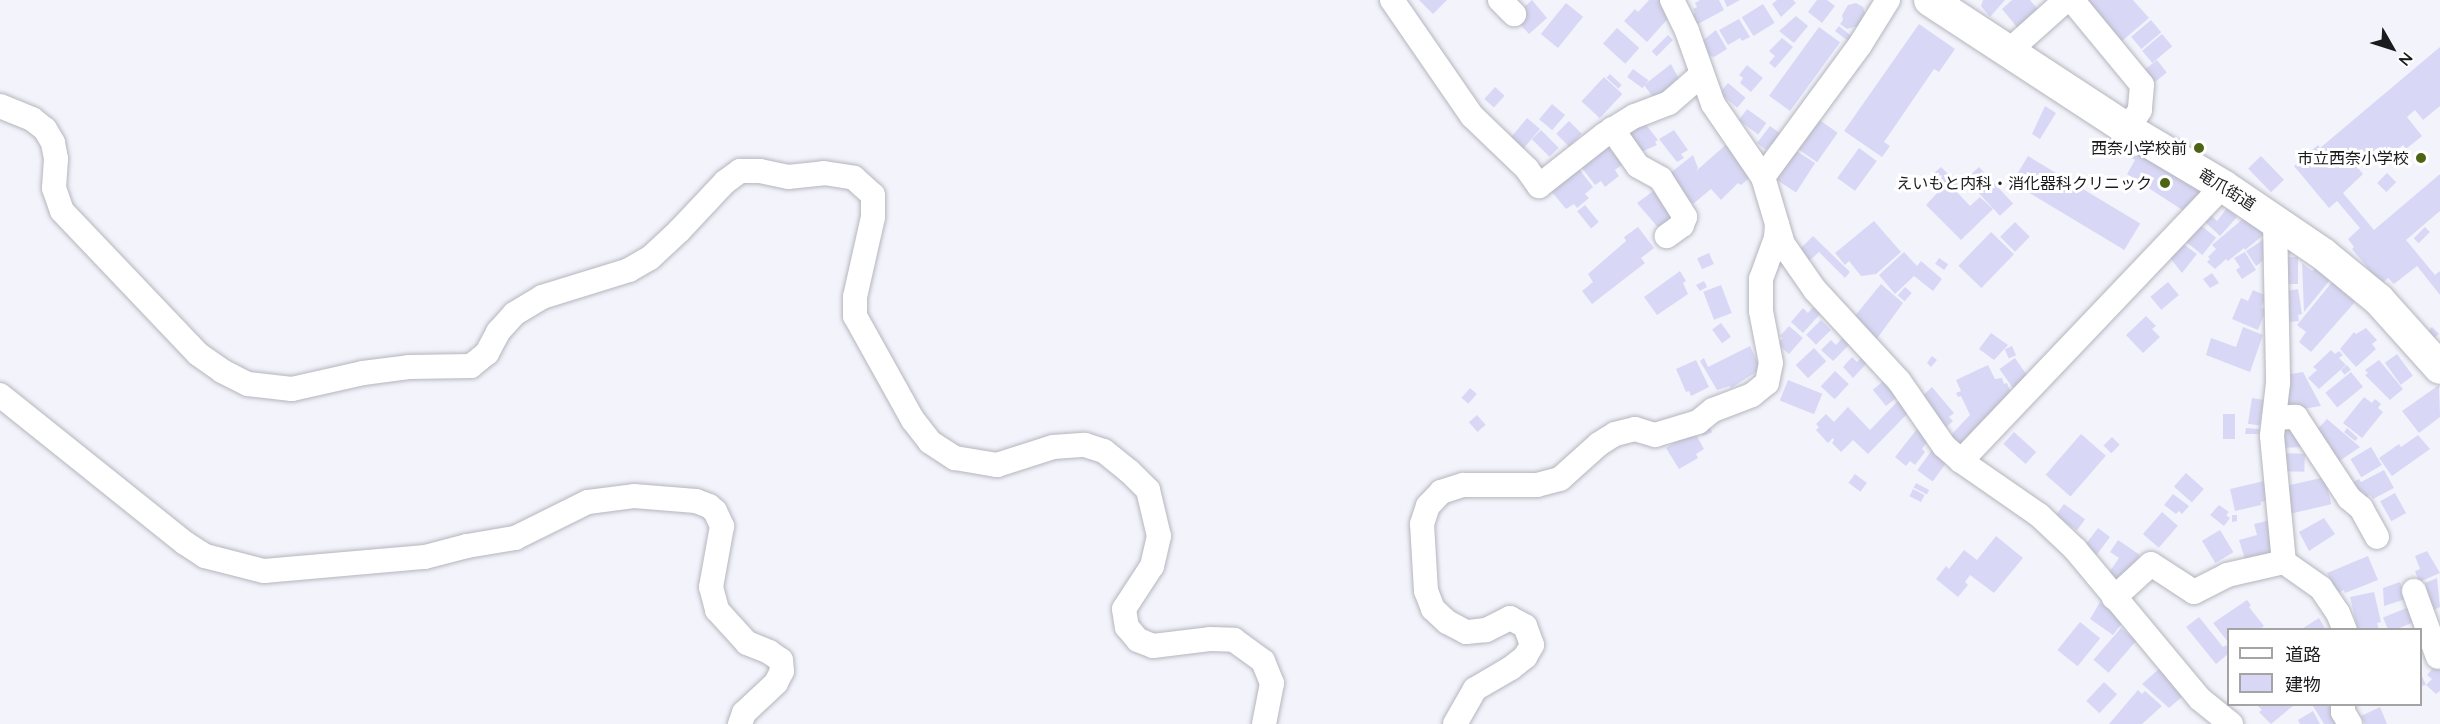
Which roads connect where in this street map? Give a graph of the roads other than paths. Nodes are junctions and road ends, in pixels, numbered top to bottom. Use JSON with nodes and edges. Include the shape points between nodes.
{"nodes":[{"id":1,"x":1392,"y":0,"type":"edge"},
{"id":2,"x":1672,"y":0,"type":"edge"},
{"id":3,"x":1888,"y":0,"type":"edge"},
{"id":4,"x":1930,"y":0,"type":"edge"},
{"id":5,"x":2066,"y":0,"type":"edge"},
{"id":6,"x":2072,"y":0,"type":"edge"},
{"id":7,"x":2010,"y":50,"type":"junction"},
{"id":8,"x":1701,"y":75,"type":"junction"},
{"id":9,"x":0,"y":106,"type":"edge"},
{"id":10,"x":1612,"y":129,"type":"junction"},
{"id":11,"x":2127,"y":129,"type":"junction"},
{"id":12,"x":1763,"y":177,"type":"junction"},
{"id":13,"x":2223,"y":186,"type":"junction"},
{"id":14,"x":2274,"y":220,"type":"junction"},
{"id":15,"x":1778,"y":222,"type":"junction"},
{"id":16,"x":1667,"y":236,"type":"dead end"},
{"id":17,"x":2440,"y":368,"type":"edge"},
{"id":18,"x":0,"y":395,"type":"edge"},
{"id":19,"x":2274,"y":418,"type":"junction"},
{"id":20,"x":1961,"y":461,"type":"junction"},
{"id":21,"x":2377,"y":537,"type":"dead end"},
{"id":22,"x":2284,"y":562,"type":"junction"},
{"id":23,"x":2414,"y":591,"type":"dead end"},
{"id":24,"x":2114,"y":598,"type":"junction"},
{"id":25,"x":2344,"y":628,"type":"edge"},
{"id":26,"x":2433,"y":658,"type":"edge"},
{"id":27,"x":2343,"y":706,"type":"edge"},
{"id":28,"x":740,"y":724,"type":"edge"},
{"id":29,"x":1264,"y":724,"type":"edge"},
{"id":30,"x":1455,"y":724,"type":"edge"},
{"id":31,"x":2231,"y":724,"type":"edge"},
{"id":32,"x":2349,"y":724,"type":"edge"}],
"edges":[{"from":1,"to":10,"type":"street","via":[[1472,116],[1539,186]]},
{"from":2,"to":8,"type":"street"},
{"from":3,"to":12,"type":"street","via":[[1860,45]]},
{"from":4,"to":7,"type":"main road","name":"竜爪街道"},
{"from":5,"to":7,"type":"street"},
{"from":6,"to":11,"type":"street","via":[[2142,85],[2140,110]]},
{"from":7,"to":11,"type":"main road","name":"竜爪街道"},
{"from":8,"to":10,"type":"street","via":[[1669,103]]},
{"from":8,"to":12,"type":"street","via":[[1713,104]]},
{"from":9,"to":29,"type":"street","via":[[33,119],[45,129],[53,142],[54,188],[62,211],[198,354],[248,384],[292,389],[409,366],[471,366],[487,353],[514,314],[542,297],[629,270],[650,258],[740,171],[788,177],[824,173],[854,178],[873,195],[873,217],[855,297],[855,316],[919,427],[930,441],[954,458],[997,465],[1053,447],[1085,445],[1104,451],[1129,471],[1148,490],[1159,537],[1152,566],[1124,609],[1127,627],[1138,640],[1153,646],[1234,640],[1263,661],[1272,683]]},
{"from":10,"to":16,"type":"street","via":[[1638,166],[1661,179],[1685,217],[1682,225]]},
{"from":11,"to":13,"type":"main road","name":"竜爪街道"},
{"from":12,"to":15,"type":"street"},
{"from":13,"to":14,"type":"main road","name":"竜爪街道"},
{"from":13,"to":20,"type":"street"},
{"from":14,"to":17,"type":"main road","name":"竜爪街道","via":[[2379,300]]},
{"from":14,"to":19,"type":"street","via":[[2278,383]]},
{"from":15,"to":20,"type":"street","via":[[1783,244],[1808,281],[1899,381],[1944,446]]},
{"from":15,"to":30,"type":"street","via":[[1761,279],[1761,311],[1771,363],[1767,383],[1752,395],[1713,410],[1698,422],[1655,435],[1635,429],[1615,434],[1560,479],[1537,484],[1464,484],[1442,492],[1428,506],[1422,524],[1426,591],[1433,609],[1466,632],[1486,630],[1510,618],[1525,626],[1532,645],[1511,668],[1475,689]]},
{"from":18,"to":28,"type":"street","via":[[185,543],[205,556],[264,571],[426,557],[515,538],[588,502],[634,496],[696,501],[709,506],[722,526],[711,587],[717,610],[747,643],[781,660],[782,671],[776,683],[744,713]]},
{"from":19,"to":21,"type":"street","via":[[2296,417]]},
{"from":19,"to":22,"type":"street","via":[[2272,436]]},
{"from":20,"to":24,"type":"street","via":[[2039,515],[2075,549]]},
{"from":22,"to":24,"type":"street","via":[[2227,575],[2194,592],[2151,564]]},
{"from":22,"to":25,"type":"street","via":[[2320,588]]},
{"from":23,"to":26,"type":"street"},
{"from":24,"to":31,"type":"street","via":[[2200,699]]},
{"from":27,"to":32,"type":"street"}]}
